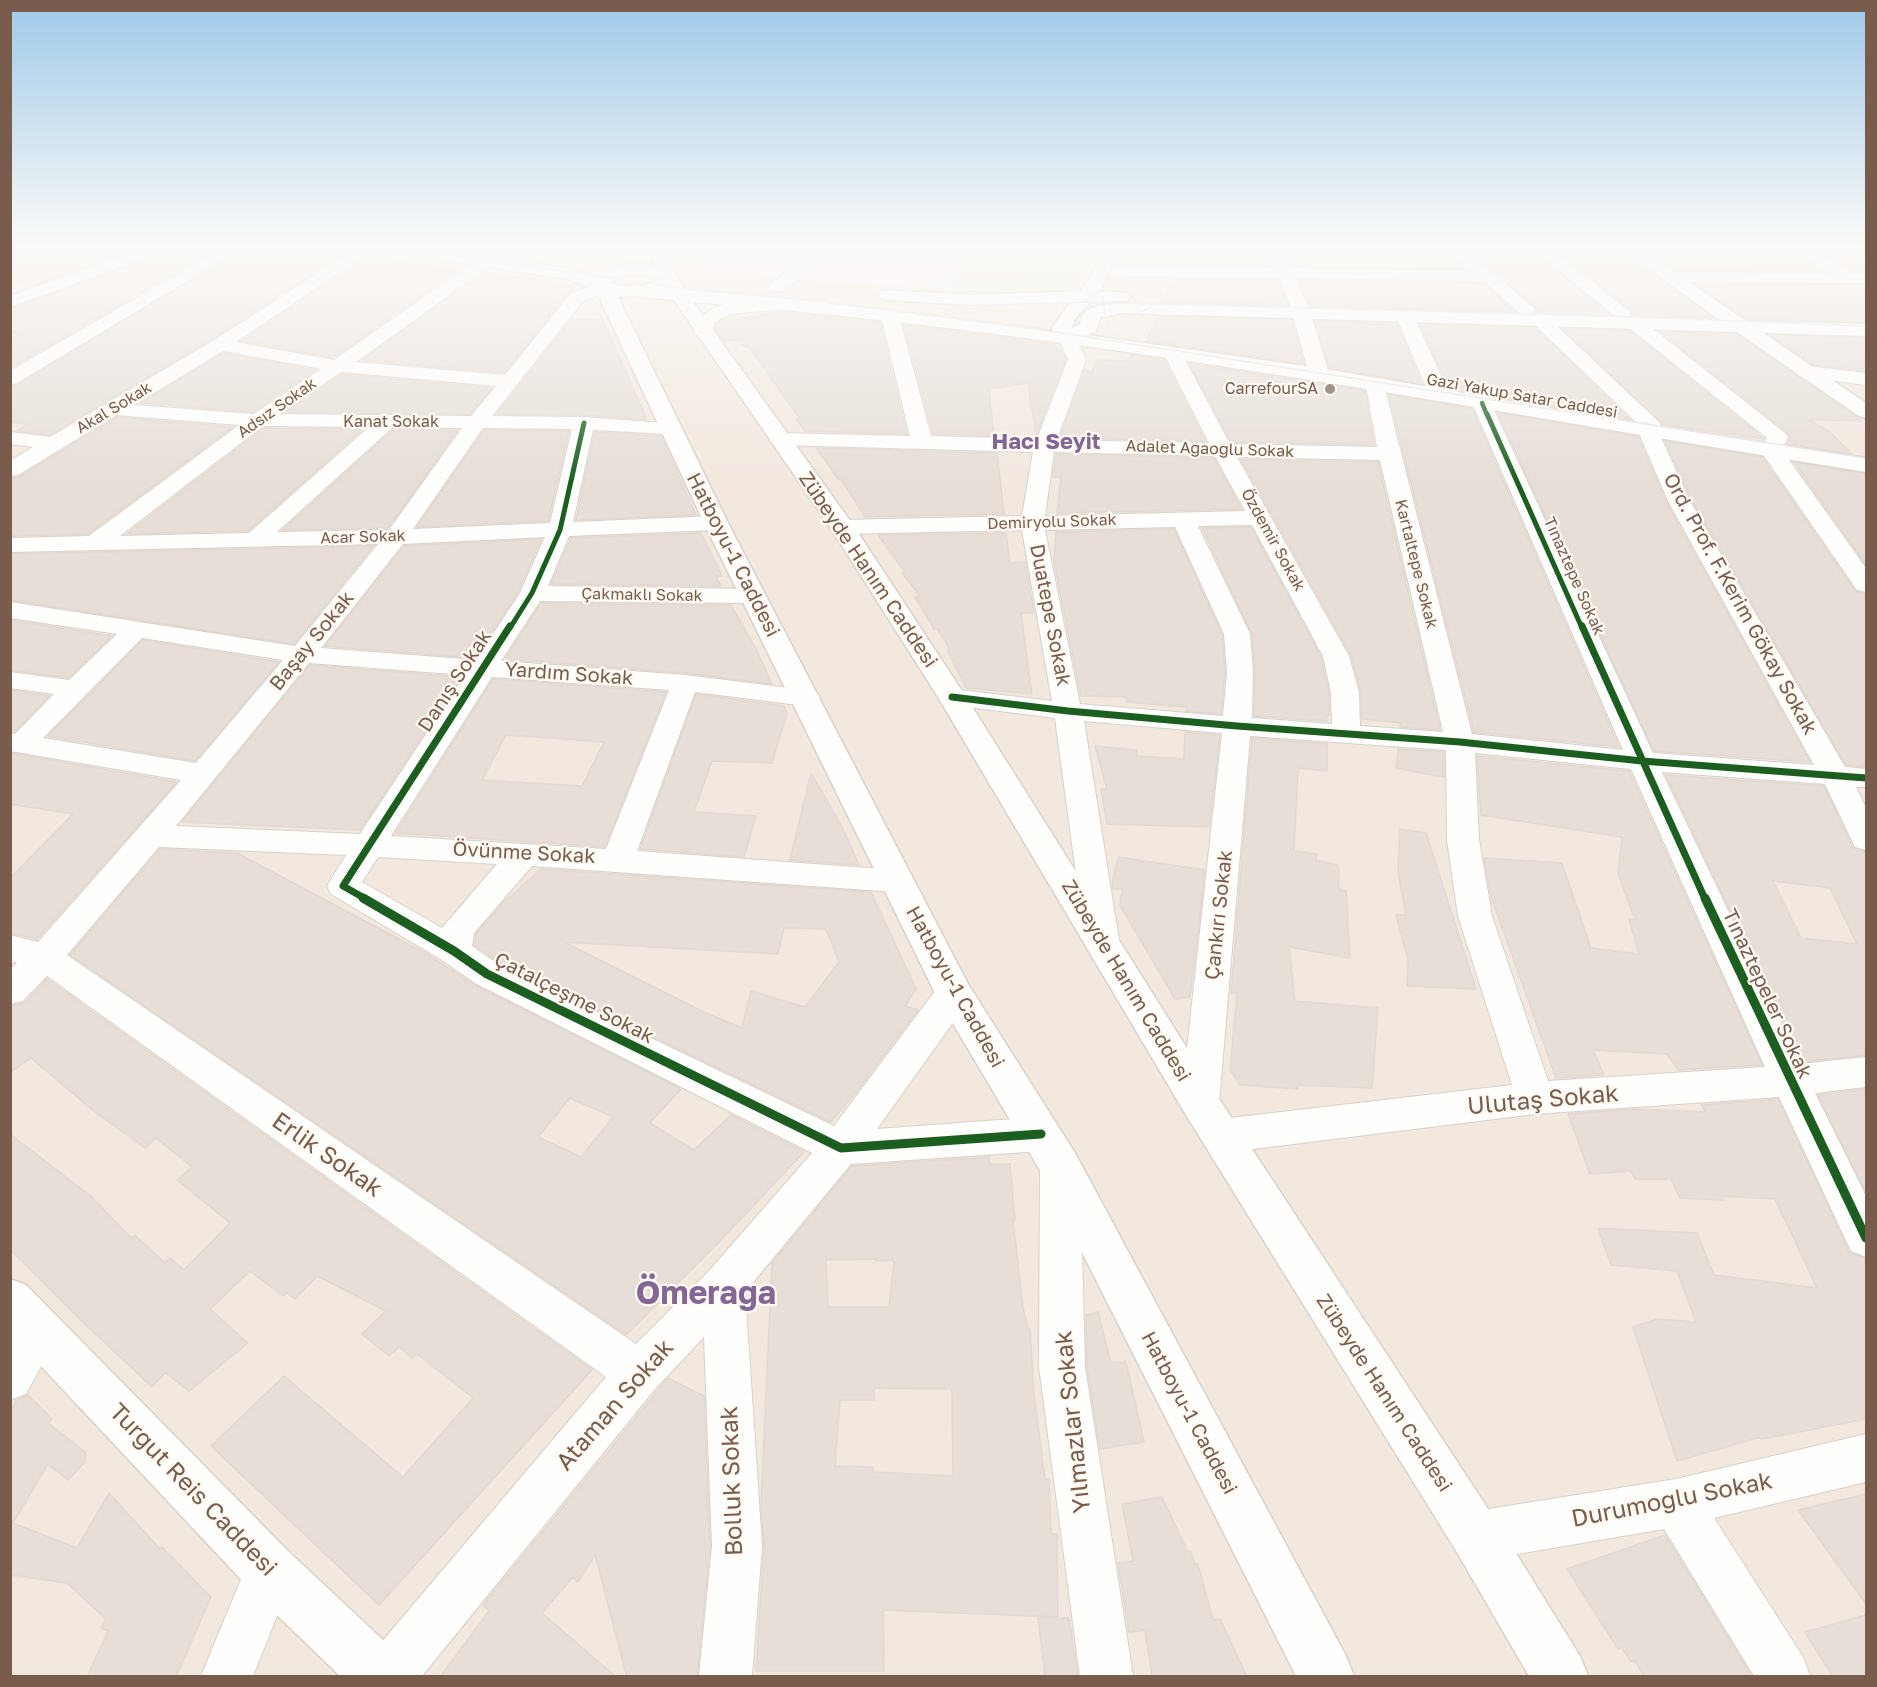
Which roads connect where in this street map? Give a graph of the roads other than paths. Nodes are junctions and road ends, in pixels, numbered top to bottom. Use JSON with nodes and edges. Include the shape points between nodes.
{"nodes":[{"id":1,"x":99,"y":327,"type":"edge"},
{"id":2,"x":248,"y":327,"type":"edge"},
{"id":3,"x":393,"y":327,"type":"edge"},
{"id":4,"x":553,"y":327,"type":"edge"},
{"id":5,"x":621,"y":327,"type":"edge"},
{"id":6,"x":702,"y":327,"type":"edge"},
{"id":7,"x":705,"y":327,"type":"edge"},
{"id":8,"x":893,"y":327,"type":"edge"},
{"id":9,"x":973,"y":327,"type":"edge"},
{"id":10,"x":1061,"y":327,"type":"edge"},
{"id":11,"x":1088,"y":327,"type":"edge"},
{"id":12,"x":1100,"y":327,"type":"edge"},
{"id":13,"x":1305,"y":327,"type":"edge"},
{"id":14,"x":1408,"y":327,"type":"edge"},
{"id":15,"x":1546,"y":327,"type":"edge"},
{"id":16,"x":1638,"y":327,"type":"edge"},
{"id":17,"x":1742,"y":327,"type":"edge"},
{"id":18,"x":1818,"y":327,"type":"edge"},
{"id":19,"x":1866,"y":330,"type":"edge"},
{"id":20,"x":703,"y":331,"type":"junction"},
{"id":21,"x":1067,"y":339,"type":"junction"},
{"id":22,"x":1101,"y":344,"type":"junction"},
{"id":23,"x":220,"y":345,"type":"junction"},
{"id":24,"x":1173,"y":354,"type":"junction"},
{"id":25,"x":337,"y":366,"type":"junction"},
{"id":26,"x":1074,"y":369,"type":"junction"},
{"id":27,"x":1806,"y":372,"type":"junction"},
{"id":28,"x":1319,"y":374,"type":"junction"},
{"id":29,"x":10,"y":379,"type":"edge"},
{"id":30,"x":1866,"y":379,"type":"edge"},
{"id":31,"x":510,"y":381,"type":"junction"},
{"id":32,"x":1376,"y":385,"type":"junction"},
{"id":33,"x":1440,"y":396,"type":"junction"},
{"id":34,"x":1482,"y":403,"type":"junction"},
{"id":35,"x":113,"y":409,"type":"junction"},
{"id":36,"x":1866,"y":412,"type":"edge"},
{"id":37,"x":258,"y":420,"type":"junction"},
{"id":38,"x":477,"y":422,"type":"junction"},
{"id":39,"x":386,"y":423,"type":"junction"},
{"id":40,"x":584,"y":423,"type":"junction"},
{"id":41,"x":669,"y":428,"type":"junction"},
{"id":42,"x":1648,"y":431,"type":"junction"},
{"id":43,"x":10,"y":438,"type":"edge"},
{"id":44,"x":779,"y":439,"type":"junction"},
{"id":45,"x":54,"y":444,"type":"junction"},
{"id":46,"x":922,"y":444,"type":"junction"},
{"id":47,"x":1045,"y":445,"type":"junction"},
{"id":48,"x":1221,"y":449,"type":"junction"},
{"id":49,"x":1771,"y":450,"type":"junction"},
{"id":50,"x":1389,"y":454,"type":"junction"},
{"id":51,"x":1866,"y":465,"type":"edge"},
{"id":52,"x":10,"y":471,"type":"edge"},
{"id":53,"x":1183,"y":518,"type":"junction"},
{"id":54,"x":1261,"y":518,"type":"junction"},
{"id":55,"x":716,"y":523,"type":"junction"},
{"id":56,"x":1032,"y":523,"type":"junction"},
{"id":57,"x":842,"y":527,"type":"junction"},
{"id":58,"x":560,"y":530,"type":"junction"},
{"id":59,"x":396,"y":537,"type":"junction"},
{"id":60,"x":255,"y":540,"type":"junction"},
{"id":61,"x":95,"y":543,"type":"junction"},
{"id":62,"x":10,"y":545,"type":"edge"},
{"id":63,"x":1866,"y":585,"type":"edge"},
{"id":64,"x":532,"y":593,"type":"junction"},
{"id":65,"x":752,"y":596,"type":"junction"},
{"id":66,"x":10,"y":610,"type":"edge"},
{"id":67,"x":138,"y":628,"type":"junction"},
{"id":68,"x":302,"y":655,"type":"junction"},
{"id":69,"x":483,"y":668,"type":"junction"},
{"id":70,"x":10,"y":680,"type":"edge"},
{"id":71,"x":685,"y":683,"type":"junction"},
{"id":72,"x":75,"y":689,"type":"junction"},
{"id":73,"x":952,"y":697,"type":"junction"},
{"id":74,"x":806,"y":698,"type":"junction"},
{"id":75,"x":1068,"y":711,"type":"junction"},
{"id":76,"x":1237,"y":726,"type":"junction"},
{"id":77,"x":1346,"y":734,"type":"junction"},
{"id":78,"x":1460,"y":742,"type":"junction"},
{"id":79,"x":16,"y":743,"type":"edge"},
{"id":80,"x":1642,"y":761,"type":"junction"},
{"id":81,"x":203,"y":774,"type":"junction"},
{"id":82,"x":1835,"y":775,"type":"junction"},
{"id":83,"x":1866,"y":778,"type":"edge"},
{"id":84,"x":151,"y":836,"type":"junction"},
{"id":85,"x":1866,"y":839,"type":"edge"},
{"id":86,"x":370,"y":844,"type":"junction"},
{"id":87,"x":524,"y":854,"type":"junction"},
{"id":88,"x":618,"y":859,"type":"junction"},
{"id":89,"x":896,"y":881,"type":"junction"},
{"id":90,"x":1102,"y":940,"type":"junction"},
{"id":91,"x":454,"y":951,"type":"junction"},
{"id":92,"x":28,"y":953,"type":"edge"},
{"id":93,"x":10,"y":992,"type":"edge"},
{"id":94,"x":954,"y":993,"type":"junction"},
{"id":95,"x":1866,"y":1072,"type":"edge"},
{"id":96,"x":1789,"y":1081,"type":"junction"},
{"id":97,"x":1535,"y":1098,"type":"junction"},
{"id":98,"x":1200,"y":1103,"type":"junction"},
{"id":99,"x":1221,"y":1136,"type":"junction"},
{"id":100,"x":841,"y":1148,"type":"junction"},
{"id":101,"x":1050,"y":1150,"type":"junction"},
{"id":102,"x":1866,"y":1239,"type":"edge"},
{"id":103,"x":723,"y":1286,"type":"junction"},
{"id":104,"x":25,"y":1315,"type":"edge"},
{"id":105,"x":639,"y":1373,"type":"junction"},
{"id":106,"x":10,"y":1378,"type":"edge"},
{"id":107,"x":1866,"y":1458,"type":"edge"},
{"id":108,"x":1676,"y":1503,"type":"junction"},
{"id":109,"x":1476,"y":1536,"type":"junction"},
{"id":110,"x":270,"y":1571,"type":"junction"},
{"id":111,"x":227,"y":1677,"type":"edge"},
{"id":112,"x":380,"y":1677,"type":"edge"},
{"id":113,"x":388,"y":1677,"type":"edge"},
{"id":114,"x":726,"y":1677,"type":"edge"},
{"id":115,"x":1107,"y":1677,"type":"edge"},
{"id":116,"x":1326,"y":1677,"type":"edge"},
{"id":117,"x":1560,"y":1677,"type":"edge"},
{"id":118,"x":1784,"y":1677,"type":"edge"}],
"edges":[{"from":1,"to":29,"type":"street"},
{"from":2,"to":23,"type":"street","name":"Akal Sokak"},
{"from":3,"to":25,"type":"street","name":"Adsız Sokak"},
{"from":4,"to":31,"type":"street","name":"Başay Sokak"},
{"from":5,"to":41,"type":"main road","name":"Hatboyu-1 Caddesi"},
{"from":6,"to":20,"type":"main road","name":"Zübeyde Hanım Caddesi"},
{"from":7,"to":20,"type":"street"},
{"from":8,"to":46,"type":"street"},
{"from":9,"to":21,"type":"main road"},
{"from":10,"to":21,"type":"main road"},
{"from":11,"to":21,"type":"main road"},
{"from":12,"to":22,"type":"main road"},
{"from":13,"to":28,"type":"street"},
{"from":14,"to":33,"type":"street"},
{"from":15,"to":42,"type":"street","name":"Ord. Prof. F.Kerim Gökay Sokak","via":[[1651,425]]},
{"from":16,"to":49,"type":"street","via":[[1778,437]]},
{"from":17,"to":27,"type":"main road"},
{"from":18,"to":19,"type":"main road"},
{"from":20,"to":44,"type":"main road","name":"Zübeyde Hanım Caddesi"},
{"from":21,"to":22,"type":"main road","name":"Gazi Yakup Satar Caddesi"},
{"from":21,"to":26,"type":"street","via":[[1077,359]]},
{"from":22,"to":24,"type":"main road","name":"Gazi Yakup Satar Caddesi"},
{"from":22,"to":26,"type":"street","name":"Duatepe Sokak","via":[[1092,357]]},
{"from":23,"to":25,"type":"street"},
{"from":23,"to":35,"type":"street","name":"Akal Sokak"},
{"from":24,"to":28,"type":"main road","name":"Gazi Yakup Satar Caddesi"},
{"from":24,"to":48,"type":"street","name":"Özdemir Sokak"},
{"from":25,"to":31,"type":"street"},
{"from":25,"to":37,"type":"street","name":"Adsız Sokak"},
{"from":26,"to":47,"type":"street","name":"Duatepe Sokak"},
{"from":27,"to":30,"type":"street"},
{"from":27,"to":36,"type":"main road"},
{"from":28,"to":32,"type":"main road","name":"Gazi Yakup Satar Caddesi"},
{"from":31,"to":38,"type":"street","name":"Başay Sokak"},
{"from":32,"to":33,"type":"main road","name":"Gazi Yakup Satar Caddesi"},
{"from":32,"to":50,"type":"street","name":"Kartaltepe Sokak"},
{"from":33,"to":34,"type":"main road","name":"Gazi Yakup Satar Caddesi"},
{"from":34,"to":42,"type":"main road","name":"Gazi Yakup Satar Caddesi"},
{"from":34,"to":80,"type":"street","name":"Tınaztepe Sokak"},
{"from":35,"to":37,"type":"street","name":"Kanat Sokak"},
{"from":35,"to":45,"type":"street","name":"Akal Sokak"},
{"from":37,"to":39,"type":"street","name":"Kanat Sokak"},
{"from":37,"to":61,"type":"street","name":"Adsız Sokak"},
{"from":38,"to":39,"type":"street","name":"Kanat Sokak"},
{"from":38,"to":40,"type":"street","name":"Kanat Sokak"},
{"from":38,"to":59,"type":"street","name":"Başay Sokak"},
{"from":39,"to":60,"type":"street"},
{"from":40,"to":41,"type":"street","name":"Kanat Sokak"},
{"from":40,"to":58,"type":"street","name":"Danış Sokak"},
{"from":41,"to":55,"type":"main road","name":"Hatboyu-1 Caddesi"},
{"from":42,"to":49,"type":"main road","name":"Gazi Yakup Satar Caddesi"},
{"from":42,"to":82,"type":"street","name":"Ord. Prof. F.Kerim Gökay Sokak","via":[[1679,501]]},
{"from":43,"to":45,"type":"street"},
{"from":44,"to":46,"type":"street","name":"Adalet Ağaoğlu Sokak"},
{"from":44,"to":57,"type":"main road","name":"Zübeyde Hanım Caddesi"},
{"from":45,"to":52,"type":"street","name":"Akal Sokak"},
{"from":46,"to":47,"type":"street","name":"Adalet Ağaoğlu Sokak"},
{"from":47,"to":48,"type":"street","name":"Adalet Ağaoğlu Sokak"},
{"from":47,"to":56,"type":"street","name":"Duatepe Sokak"},
{"from":48,"to":50,"type":"street","name":"Adalet Ağaoğlu Sokak"},
{"from":48,"to":54,"type":"street","name":"Özdemir Sokak"},
{"from":49,"to":51,"type":"main road","name":"Gazi Yakup Satar Caddesi"},
{"from":49,"to":63,"type":"street"},
{"from":50,"to":78,"type":"street","name":"Kartaltepe Sokak"},
{"from":53,"to":54,"type":"street","name":"Demiryolu Sokak"},
{"from":53,"to":56,"type":"street","name":"Demiryolu Sokak"},
{"from":53,"to":76,"type":"street","name":"Çankırı Sokak","via":[[1237,634]]},
{"from":54,"to":77,"type":"street","name":"Özdemir Sokak","via":[[1336,656],[1345,693]]},
{"from":55,"to":58,"type":"street","name":"Acar Sokak"},
{"from":55,"to":65,"type":"main road","name":"Hatboyu-1 Caddesi"},
{"from":56,"to":57,"type":"street","name":"Demiryolu Sokak"},
{"from":56,"to":75,"type":"street","name":"Duatepe Sokak"},
{"from":57,"to":73,"type":"main road","name":"Zübeyde Hanım Caddesi"},
{"from":58,"to":59,"type":"street","name":"Acar Sokak"},
{"from":58,"to":64,"type":"street","name":"Danış Sokak"},
{"from":59,"to":60,"type":"street","name":"Acar Sokak"},
{"from":59,"to":68,"type":"street","name":"Başay Sokak"},
{"from":60,"to":61,"type":"street","name":"Acar Sokak"},
{"from":61,"to":62,"type":"street","name":"Acar Sokak"},
{"from":64,"to":65,"type":"street","name":"Çakmaklı Sokak"},
{"from":64,"to":69,"type":"street","name":"Danış Sokak"},
{"from":65,"to":74,"type":"main road","name":"Hatboyu-1 Caddesi"},
{"from":66,"to":67,"type":"street","name":"Yardım Sokak"},
{"from":67,"to":68,"type":"street","name":"Yardım Sokak"},
{"from":67,"to":72,"type":"street"},
{"from":68,"to":69,"type":"street","name":"Yardım Sokak"},
{"from":68,"to":81,"type":"street","name":"Başay Sokak"},
{"from":69,"to":71,"type":"street","name":"Yardım Sokak"},
{"from":69,"to":86,"type":"street","name":"Danış Sokak"},
{"from":70,"to":72,"type":"street"},
{"from":71,"to":74,"type":"street","name":"Yardım Sokak"},
{"from":71,"to":88,"type":"street"},
{"from":72,"to":79,"type":"street"},
{"from":73,"to":75,"type":"street"},
{"from":73,"to":90,"type":"main road","name":"Zübeyde Hanım Caddesi"},
{"from":74,"to":89,"type":"main road","name":"Hatboyu-1 Caddesi"},
{"from":75,"to":76,"type":"street"},
{"from":75,"to":90,"type":"street","name":"Duatepe Sokak"},
{"from":76,"to":77,"type":"street"},
{"from":76,"to":98,"type":"street","name":"Çankırı Sokak"},
{"from":77,"to":78,"type":"street"},
{"from":78,"to":80,"type":"street"},
{"from":78,"to":97,"type":"street","name":"Kartaltepe Sokak","via":[[1463,840],[1475,916]]},
{"from":79,"to":81,"type":"street"},
{"from":80,"to":82,"type":"street"},
{"from":80,"to":96,"type":"street","name":"Tınaztepeler Sokak"},
{"from":81,"to":84,"type":"street","name":"Başay Sokak"},
{"from":82,"to":83,"type":"street"},
{"from":82,"to":85,"type":"street","name":"Ord. Prof. F.Kerim Gökay Sokak"},
{"from":84,"to":86,"type":"street","name":"Övünme Sokak"},
{"from":84,"to":92,"type":"street","name":"Başay Sokak"},
{"from":86,"to":87,"type":"street","name":"Övünme Sokak"},
{"from":86,"to":91,"type":"street","name":"Çatalçeşme Sokak","via":[[343,885]]},
{"from":87,"to":88,"type":"street","name":"Övünme Sokak"},
{"from":87,"to":91,"type":"street","via":[[458,928]]},
{"from":88,"to":89,"type":"street","name":"Övünme Sokak"},
{"from":89,"to":94,"type":"main road","name":"Hatboyu-1 Caddesi"},
{"from":90,"to":98,"type":"main road","name":"Zübeyde Hanım Caddesi"},
{"from":91,"to":100,"type":"street","name":"Çatalçeşme Sokak","via":[[487,974]]},
{"from":92,"to":93,"type":"street","name":"Başay Sokak"},
{"from":92,"to":105,"type":"street","name":"Erlik Sokak"},
{"from":94,"to":100,"type":"street","name":"Ataman Sokak"},
{"from":94,"to":101,"type":"main road","name":"Hatboyu-1 Caddesi"},
{"from":95,"to":96,"type":"street","name":"Ulutaş Sokak"},
{"from":96,"to":97,"type":"street","name":"Ulutaş Sokak"},
{"from":96,"to":102,"type":"street","name":"Tınaztepeler Sokak"},
{"from":97,"to":99,"type":"street","name":"Ulutaş Sokak"},
{"from":98,"to":99,"type":"main road","name":"Zübeyde Hanım Caddesi"},
{"from":99,"to":109,"type":"main road","name":"Zübeyde Hanım Caddesi"},
{"from":100,"to":101,"type":"street"},
{"from":100,"to":103,"type":"street","name":"Ataman Sokak"},
{"from":101,"to":115,"type":"street","name":"Yılmazlar Sokak","via":[[1062,1367]]},
{"from":101,"to":116,"type":"main road","name":"Hatboyu-1 Caddesi"},
{"from":103,"to":105,"type":"street","name":"Ataman Sokak"},
{"from":103,"to":114,"type":"street","name":"Bolluk Sokak","via":[[737,1546]]},
{"from":104,"to":106,"type":"street"},
{"from":104,"to":110,"type":"main road","name":"Turgut Reis Caddesi"},
{"from":105,"to":113,"type":"street","name":"Ataman Sokak"},
{"from":107,"to":108,"type":"street","name":"Durumoğlu Sokak"},
{"from":108,"to":109,"type":"street","name":"Durumoğlu Sokak"},
{"from":108,"to":118,"type":"street"},
{"from":109,"to":117,"type":"main road","name":"Zübeyde Hanım Caddesi"},
{"from":110,"to":111,"type":"street"},
{"from":110,"to":112,"type":"main road","name":"Turgut Reis Caddesi"}]}
